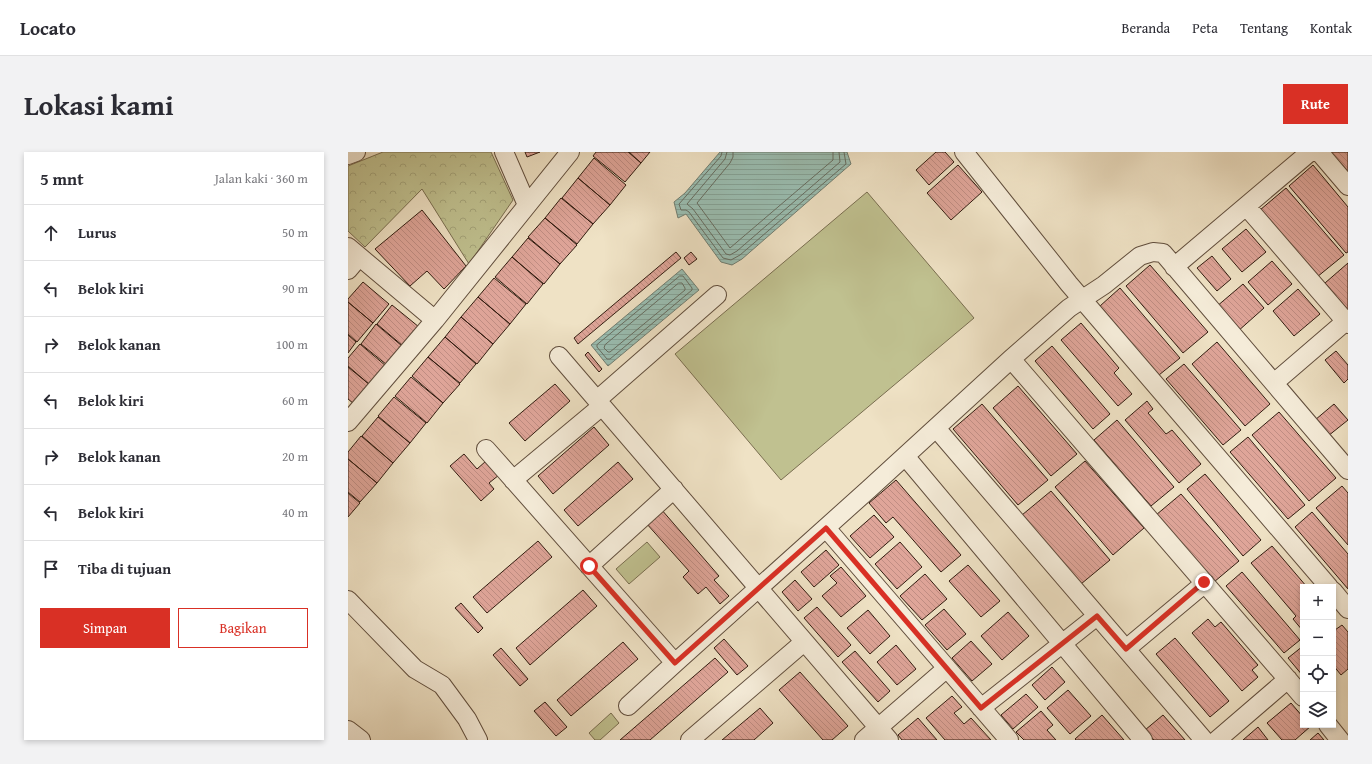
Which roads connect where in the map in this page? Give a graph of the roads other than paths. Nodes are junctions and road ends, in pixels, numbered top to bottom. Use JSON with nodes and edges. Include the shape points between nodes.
{"nodes":[{"id":1,"x":356,"y":152,"type":"edge"},
{"id":2,"x":504,"y":152,"type":"edge"},
{"id":3,"x":570,"y":152,"type":"edge"},
{"id":4,"x":964,"y":152,"type":"edge"},
{"id":5,"x":1310,"y":152,"type":"edge"},
{"id":6,"x":1318,"y":152,"type":"edge"},
{"id":7,"x":348,"y":155,"type":"edge"},
{"id":8,"x":1348,"y":186,"type":"edge"},
{"id":9,"x":527,"y":205,"type":"junction"},
{"id":10,"x":1246,"y":206,"type":"junction"},
{"id":11,"x":352,"y":258,"type":"edge"},
{"id":12,"x":1174,"y":266,"type":"junction"},
{"id":13,"x":717,"y":295,"type":"dead end"},
{"id":14,"x":1082,"y":300,"type":"junction"},
{"id":15,"x":436,"y":320,"type":"junction"},
{"id":16,"x":1347,"y":323,"type":"edge"},
{"id":17,"x":559,"y":356,"type":"dead end"},
{"id":18,"x":1011,"y":358,"type":"junction"},
{"id":19,"x":1274,"y":383,"type":"junction"},
{"id":20,"x":600,"y":403,"type":"junction"},
{"id":21,"x":348,"y":422,"type":"edge"},
{"id":22,"x":936,"y":428,"type":"junction"},
{"id":23,"x":486,"y":449,"type":"dead end"},
{"id":24,"x":905,"y":456,"type":"junction"},
{"id":25,"x":1348,"y":470,"type":"edge"},
{"id":26,"x":514,"y":480,"type":"junction"},
{"id":27,"x":674,"y":489,"type":"junction"},
{"id":28,"x":826,"y":528,"type":"junction"},
{"id":29,"x":589,"y":566,"type":"junction"},
{"id":30,"x":1204,"y":582,"type":"junction"},
{"id":31,"x":1326,"y":584,"type":"edge"},
{"id":32,"x":758,"y":588,"type":"junction"},
{"id":33,"x":1336,"y":595,"type":"edge"},
{"id":34,"x":348,"y":600,"type":"edge"},
{"id":35,"x":1348,"y":609,"type":"edge"},
{"id":36,"x":1097,"y":616,"type":"junction"},
{"id":37,"x":804,"y":642,"type":"junction"},
{"id":38,"x":1062,"y":644,"type":"junction"},
{"id":39,"x":1126,"y":649,"type":"junction"},
{"id":40,"x":675,"y":663,"type":"junction"},
{"id":41,"x":947,"y":668,"type":"junction"},
{"id":42,"x":1288,"y":679,"type":"junction"},
{"id":43,"x":1300,"y":693,"type":"edge"},
{"id":44,"x":628,"y":706,"type":"dead end"},
{"id":45,"x":981,"y":708,"type":"junction"},
{"id":46,"x":1330,"y":728,"type":"edge"},
{"id":47,"x":348,"y":730,"type":"edge"},
{"id":48,"x":884,"y":734,"type":"edge"},
{"id":49,"x":361,"y":740,"type":"edge"},
{"id":50,"x":478,"y":740,"type":"edge"},
{"id":51,"x":690,"y":740,"type":"edge"},
{"id":52,"x":864,"y":740,"type":"edge"},
{"id":53,"x":1009,"y":740,"type":"edge"},
{"id":54,"x":1143,"y":740,"type":"edge"},
{"id":55,"x":1204,"y":740,"type":"edge"},
{"id":56,"x":1217,"y":740,"type":"edge"},
{"id":57,"x":1340,"y":740,"type":"edge"}],
"edges":[{"from":1,"to":7,"type":"street"},
{"from":2,"to":9,"type":"street"},
{"from":3,"to":9,"type":"street"},
{"from":4,"to":14,"type":"street"},
{"from":5,"to":10,"type":"street"},
{"from":6,"to":8,"type":"street"},
{"from":9,"to":15,"type":"street"},
{"from":10,"to":12,"type":"street"},
{"from":10,"to":16,"type":"street"},
{"from":11,"to":15,"type":"street"},
{"from":12,"to":14,"type":"street","via":[[1163,253],[1153,252],[1140,256]]},
{"from":12,"to":19,"type":"street"},
{"from":13,"to":20,"type":"street"},
{"from":14,"to":18,"type":"street","via":[[1069,308]]},
{"from":14,"to":31,"type":"street"},
{"from":15,"to":21,"type":"street"},
{"from":16,"to":19,"type":"street"},
{"from":17,"to":20,"type":"street"},
{"from":18,"to":22,"type":"street"},
{"from":18,"to":30,"type":"street"},
{"from":19,"to":25,"type":"street"},
{"from":20,"to":26,"type":"street"},
{"from":20,"to":27,"type":"street"},
{"from":22,"to":24,"type":"street"},
{"from":22,"to":36,"type":"street"},
{"from":23,"to":26,"type":"street"},
{"from":24,"to":28,"type":"street"},
{"from":24,"to":38,"type":"street"},
{"from":26,"to":29,"type":"street"},
{"from":27,"to":29,"type":"street"},
{"from":27,"to":32,"type":"street"},
{"from":28,"to":32,"type":"street"},
{"from":28,"to":41,"type":"street"},
{"from":29,"to":40,"type":"street"},
{"from":30,"to":39,"type":"street"},
{"from":30,"to":42,"type":"street"},
{"from":32,"to":37,"type":"street"},
{"from":32,"to":40,"type":"street"},
{"from":33,"to":35,"type":"street"},
{"from":34,"to":50,"type":"street","via":[[415,669],[442,685],[467,719]]},
{"from":36,"to":38,"type":"street"},
{"from":36,"to":39,"type":"street"},
{"from":37,"to":48,"type":"street"},
{"from":37,"to":51,"type":"street"},
{"from":38,"to":45,"type":"street"},
{"from":38,"to":54,"type":"street"},
{"from":39,"to":55,"type":"street"},
{"from":40,"to":44,"type":"street"},
{"from":41,"to":45,"type":"street"},
{"from":41,"to":48,"type":"street"},
{"from":42,"to":43,"type":"street"},
{"from":42,"to":56,"type":"street"},
{"from":45,"to":53,"type":"street"},
{"from":46,"to":57,"type":"street"},
{"from":47,"to":49,"type":"street"},
{"from":48,"to":52,"type":"street"}]}
